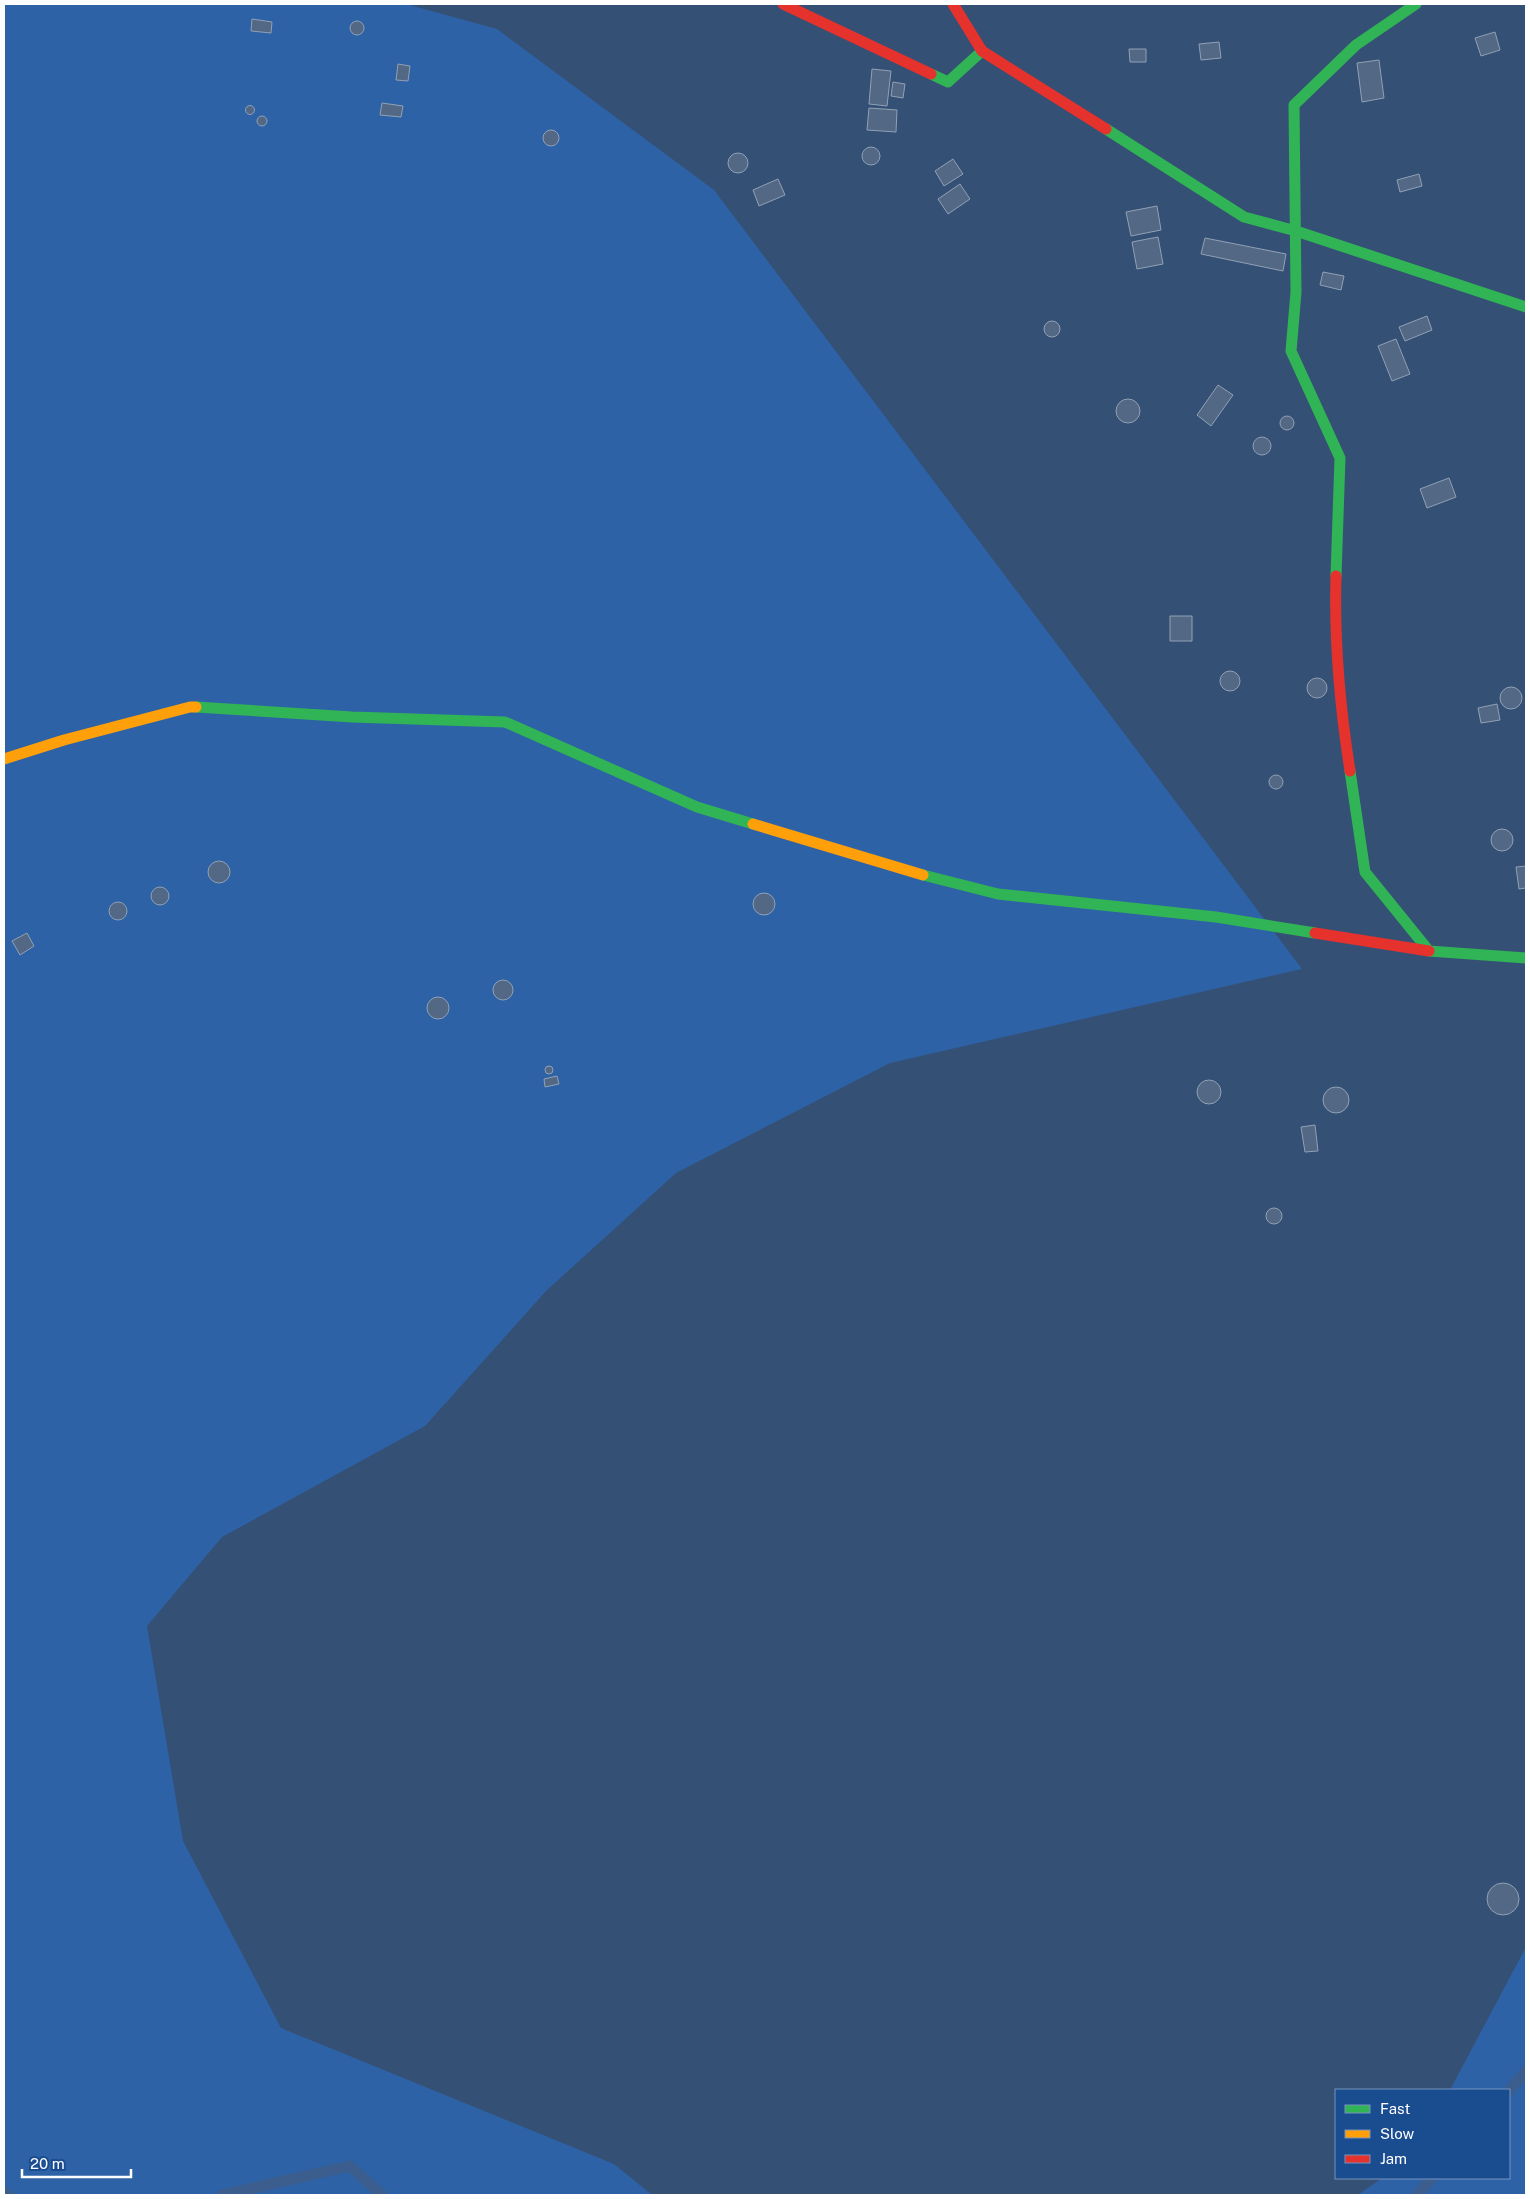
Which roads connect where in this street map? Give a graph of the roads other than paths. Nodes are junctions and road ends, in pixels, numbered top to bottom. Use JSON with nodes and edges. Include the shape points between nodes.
{"nodes":[{"id":1,"x":783,"y":4,"type":"edge"},
{"id":2,"x":953,"y":4,"type":"edge"},
{"id":3,"x":1416,"y":4,"type":"edge"},
{"id":4,"x":982,"y":51,"type":"junction"},
{"id":5,"x":1296,"y":231,"type":"junction"},
{"id":6,"x":1526,"y":307,"type":"edge"},
{"id":7,"x":4,"y":759,"type":"edge"},
{"id":8,"x":1429,"y":952,"type":"junction"},
{"id":9,"x":1526,"y":958,"type":"edge"}],
"edges":[{"from":1,"to":4,"type":"street","via":[[948,82]]},
{"from":2,"to":4,"type":"street"},
{"from":3,"to":5,"type":"street","via":[[1356,45],[1294,105]]},
{"from":4,"to":5,"type":"street","via":[[1244,217]]},
{"from":5,"to":6,"type":"street"},
{"from":5,"to":8,"type":"street","via":[[1296,292],[1291,351],[1340,458],[1335,614],[1341,714],[1365,872]]},
{"from":7,"to":8,"type":"street","via":[[190,707],[352,718],[505,722],[697,807],[909,871],[998,894],[1216,917]]},
{"from":8,"to":9,"type":"street"}]}
